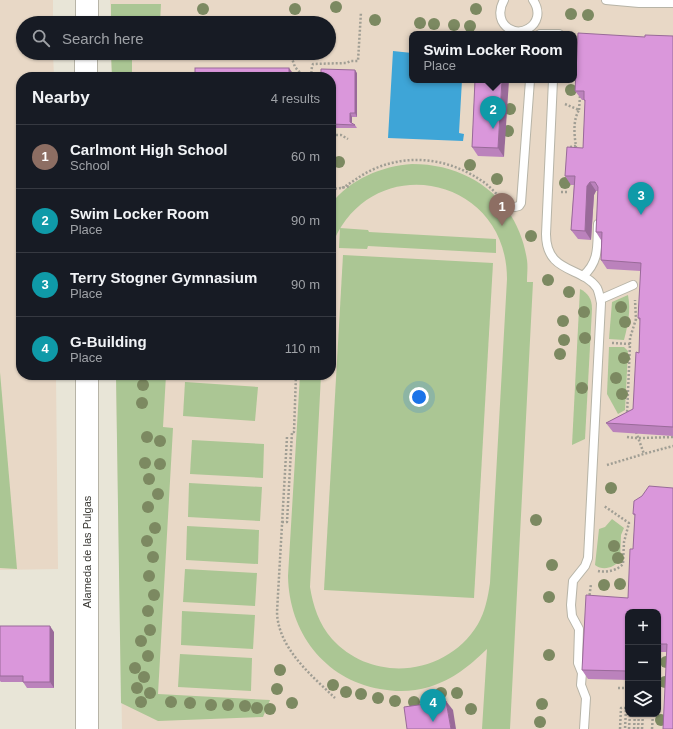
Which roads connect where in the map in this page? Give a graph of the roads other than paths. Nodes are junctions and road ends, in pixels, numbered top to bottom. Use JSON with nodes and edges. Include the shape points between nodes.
{"nodes":[{"id":1,"x":87,"y":0,"type":"edge"},
{"id":2,"x":504,"y":0,"type":"edge"},
{"id":3,"x":533,"y":0,"type":"edge"},
{"id":4,"x":606,"y":0,"type":"edge"},
{"id":5,"x":673,"y":3,"type":"edge"},
{"id":6,"x":87,"y":16,"type":"edge"},
{"id":7,"x":529,"y":30,"type":"edge"},
{"id":8,"x":86,"y":60,"type":"edge"},
{"id":9,"x":86,"y":72,"type":"edge"},
{"id":10,"x":530,"y":83,"type":"edge"},
{"id":11,"x":553,"y":83,"type":"edge"},
{"id":12,"x":515,"y":207,"type":"road end"},
{"id":13,"x":598,"y":218,"type":"edge"},
{"id":14,"x":583,"y":276,"type":"junction"},
{"id":15,"x":633,"y":285,"type":"road end"},
{"id":16,"x":600,"y":299,"type":"junction"},
{"id":17,"x":87,"y":380,"type":"edge"},
{"id":18,"x":87,"y":729,"type":"edge"},
{"id":19,"x":584,"y":729,"type":"edge"}],
"edges":[{"from":1,"to":6,"type":"main road"},
{"from":2,"to":7,"type":"lane","via":[[500,13],[504,25],[515,31]]},
{"from":3,"to":7,"type":"lane","via":[[538,16]]},
{"from":4,"to":5,"type":"lane"},
{"from":8,"to":9,"type":"main road"},
{"from":10,"to":12,"type":"lane","via":[[521,203]]},
{"from":11,"to":14,"type":"lane","via":[[546,241],[558,263]]},
{"from":13,"to":14,"type":"lane","via":[[596,259]]},
{"from":14,"to":16,"type":"lane","via":[[597,288]]},
{"from":15,"to":16,"type":"lane"},
{"from":16,"to":19,"type":"lane","via":[[589,552],[586,565],[574,581],[571,605],[572,616],[578,629],[578,663],[586,698]]},
{"from":17,"to":18,"type":"main road","name":"Alameda de las Pulgas"}]}
